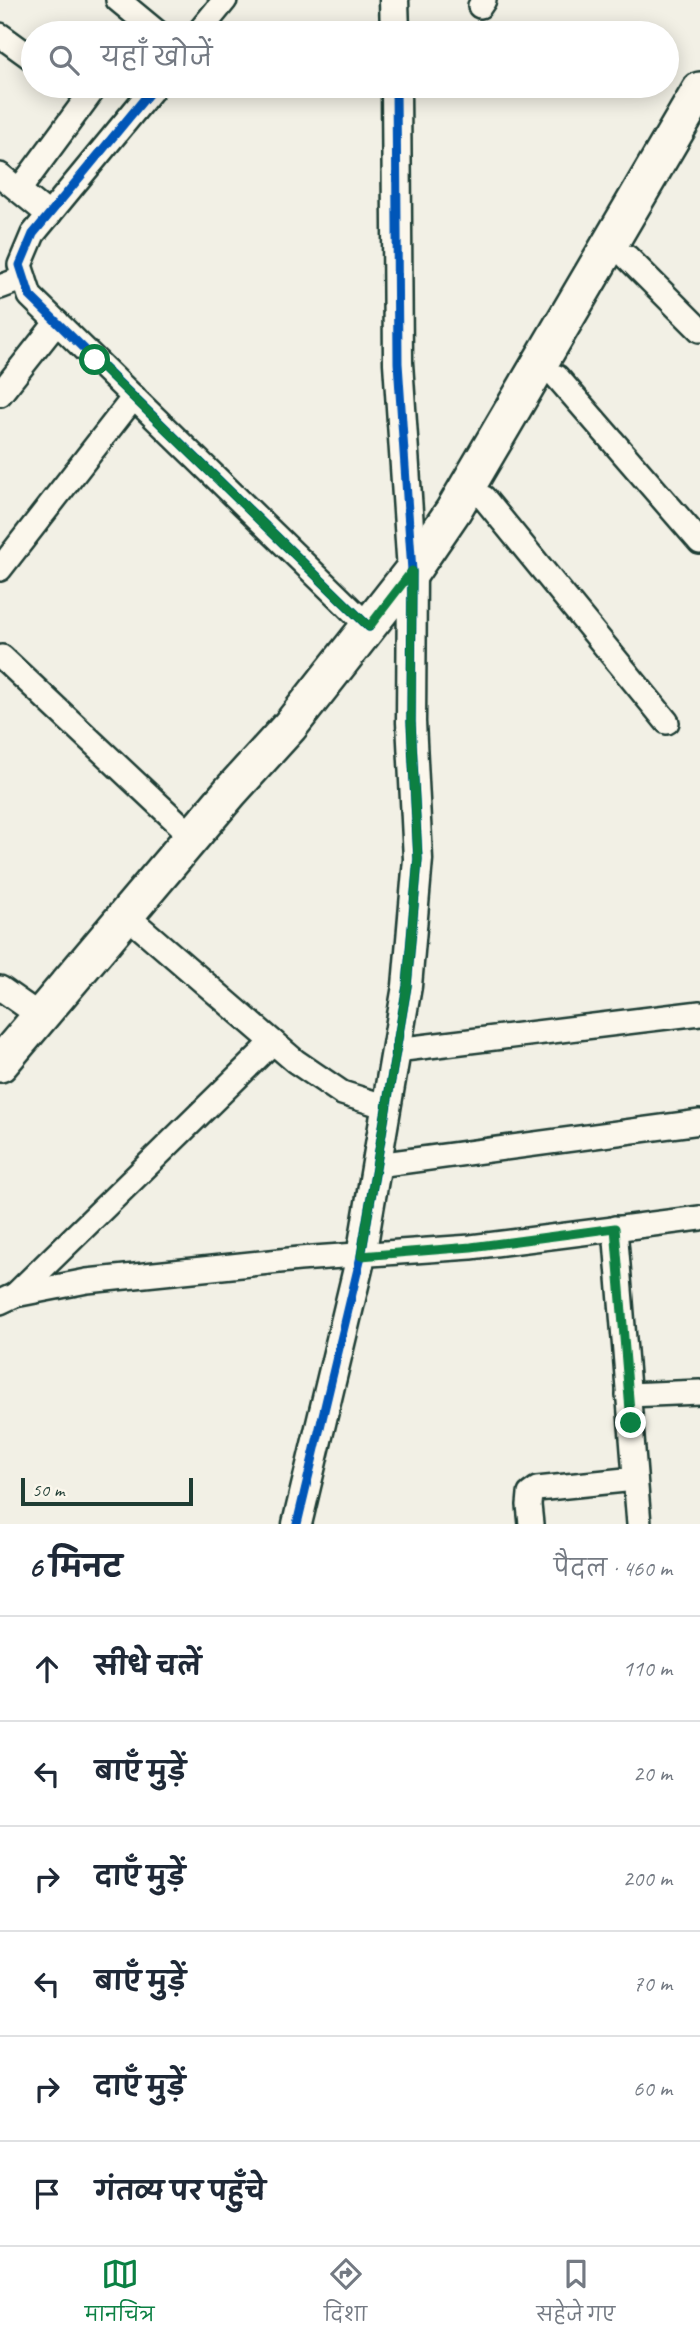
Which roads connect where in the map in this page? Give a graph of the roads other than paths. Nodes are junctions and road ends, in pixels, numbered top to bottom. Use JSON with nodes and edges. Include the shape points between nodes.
{"nodes":[{"id":1,"x":118,"y":0,"type":"edge"},
{"id":2,"x":225,"y":0,"type":"edge"},
{"id":3,"x":394,"y":0,"type":"edge"},
{"id":4,"x":138,"y":21,"type":"edge"},
{"id":5,"x":208,"y":21,"type":"edge"},
{"id":6,"x":395,"y":21,"type":"edge"},
{"id":7,"x":0,"y":35,"type":"edge"},
{"id":8,"x":21,"y":50,"type":"edge"},
{"id":9,"x":700,"y":90,"type":"edge"},
{"id":10,"x":80,"y":98,"type":"edge"},
{"id":11,"x":145,"y":98,"type":"edge"},
{"id":12,"x":396,"y":98,"type":"edge"},
{"id":13,"x":700,"y":133,"type":"edge"},
{"id":14,"x":0,"y":175,"type":"edge"},
{"id":15,"x":19,"y":190,"type":"junction"},
{"id":16,"x":49,"y":215,"type":"junction"},
{"id":17,"x":627,"y":257,"type":"junction"},
{"id":18,"x":24,"y":278,"type":"junction"},
{"id":19,"x":0,"y":287,"type":"edge"},
{"id":20,"x":57,"y":322,"type":"junction"},
{"id":21,"x":700,"y":330,"type":"edge"},
{"id":22,"x":557,"y":377,"type":"junction"},
{"id":23,"x":0,"y":394,"type":"edge"},
{"id":24,"x":134,"y":397,"type":"junction"},
{"id":25,"x":484,"y":498,"type":"junction"},
{"id":26,"x":700,"y":542,"type":"edge"},
{"id":27,"x":0,"y":569,"type":"edge"},
{"id":28,"x":413,"y":587,"type":"junction"},
{"id":29,"x":369,"y":627,"type":"junction"},
{"id":30,"x":2,"y":657,"type":"dead end"},
{"id":31,"x":667,"y":722,"type":"dead end"},
{"id":32,"x":192,"y":836,"type":"junction"},
{"id":33,"x":133,"y":921,"type":"junction"},
{"id":34,"x":0,"y":988,"type":"edge"},
{"id":35,"x":700,"y":1013,"type":"edge"},
{"id":36,"x":40,"y":1016,"type":"junction"},
{"id":37,"x":273,"y":1042,"type":"junction"},
{"id":38,"x":396,"y":1050,"type":"junction"},
{"id":39,"x":0,"y":1063,"type":"edge"},
{"id":40,"x":0,"y":1089,"type":"edge"},
{"id":41,"x":387,"y":1107,"type":"junction"},
{"id":42,"x":700,"y":1122,"type":"edge"},
{"id":43,"x":377,"y":1165,"type":"junction"},
{"id":44,"x":700,"y":1218,"type":"edge"},
{"id":45,"x":615,"y":1228,"type":"junction"},
{"id":46,"x":361,"y":1256,"type":"junction"},
{"id":47,"x":7,"y":1298,"type":"edge"},
{"id":48,"x":700,"y":1392,"type":"edge"},
{"id":49,"x":628,"y":1395,"type":"junction"},
{"id":50,"x":635,"y":1479,"type":"junction"},
{"id":51,"x":297,"y":1524,"type":"edge"},
{"id":52,"x":531,"y":1524,"type":"edge"},
{"id":53,"x":639,"y":1524,"type":"edge"}],
"edges":[{"from":1,"to":4,"type":"street"},
{"from":2,"to":5,"type":"street"},
{"from":3,"to":6,"type":"street"},
{"from":7,"to":8,"type":"street"},
{"from":9,"to":28,"type":"main road"},
{"from":10,"to":15,"type":"street"},
{"from":11,"to":16,"type":"street"},
{"from":12,"to":28,"type":"street","via":[[398,363]]},
{"from":13,"to":17,"type":"main road"},
{"from":14,"to":15,"type":"street"},
{"from":15,"to":16,"type":"street"},
{"from":16,"to":18,"type":"street","via":[[33,234],[20,265]]},
{"from":17,"to":21,"type":"street"},
{"from":17,"to":22,"type":"main road"},
{"from":18,"to":19,"type":"street"},
{"from":18,"to":20,"type":"street","via":[[30,296]]},
{"from":20,"to":23,"type":"street"},
{"from":20,"to":24,"type":"street"},
{"from":22,"to":25,"type":"main road"},
{"from":22,"to":26,"type":"street"},
{"from":24,"to":27,"type":"street"},
{"from":24,"to":29,"type":"street"},
{"from":25,"to":28,"type":"main road"},
{"from":25,"to":31,"type":"street"},
{"from":28,"to":29,"type":"main road"},
{"from":28,"to":33,"type":"main road","via":[[310,731]]},
{"from":28,"to":38,"type":"street","via":[[411,722],[418,859],[407,986]]},
{"from":29,"to":32,"type":"main road","via":[[290,726]]},
{"from":30,"to":32,"type":"street"},
{"from":32,"to":33,"type":"main road"},
{"from":33,"to":36,"type":"main road"},
{"from":33,"to":37,"type":"street"},
{"from":33,"to":40,"type":"main road"},
{"from":34,"to":36,"type":"street"},
{"from":35,"to":38,"type":"street"},
{"from":36,"to":39,"type":"main road"},
{"from":37,"to":41,"type":"street","via":[[342,1093]]},
{"from":37,"to":47,"type":"street"},
{"from":38,"to":41,"type":"street"},
{"from":41,"to":43,"type":"street"},
{"from":42,"to":43,"type":"street"},
{"from":43,"to":46,"type":"street"},
{"from":44,"to":45,"type":"street"},
{"from":45,"to":46,"type":"street"},
{"from":45,"to":49,"type":"street"},
{"from":46,"to":47,"type":"street","via":[[87,1281]]},
{"from":46,"to":51,"type":"street"},
{"from":48,"to":49,"type":"street"},
{"from":49,"to":50,"type":"street"},
{"from":50,"to":52,"type":"street","via":[[537,1489],[530,1494],[528,1505]]},
{"from":50,"to":53,"type":"street"}]}
